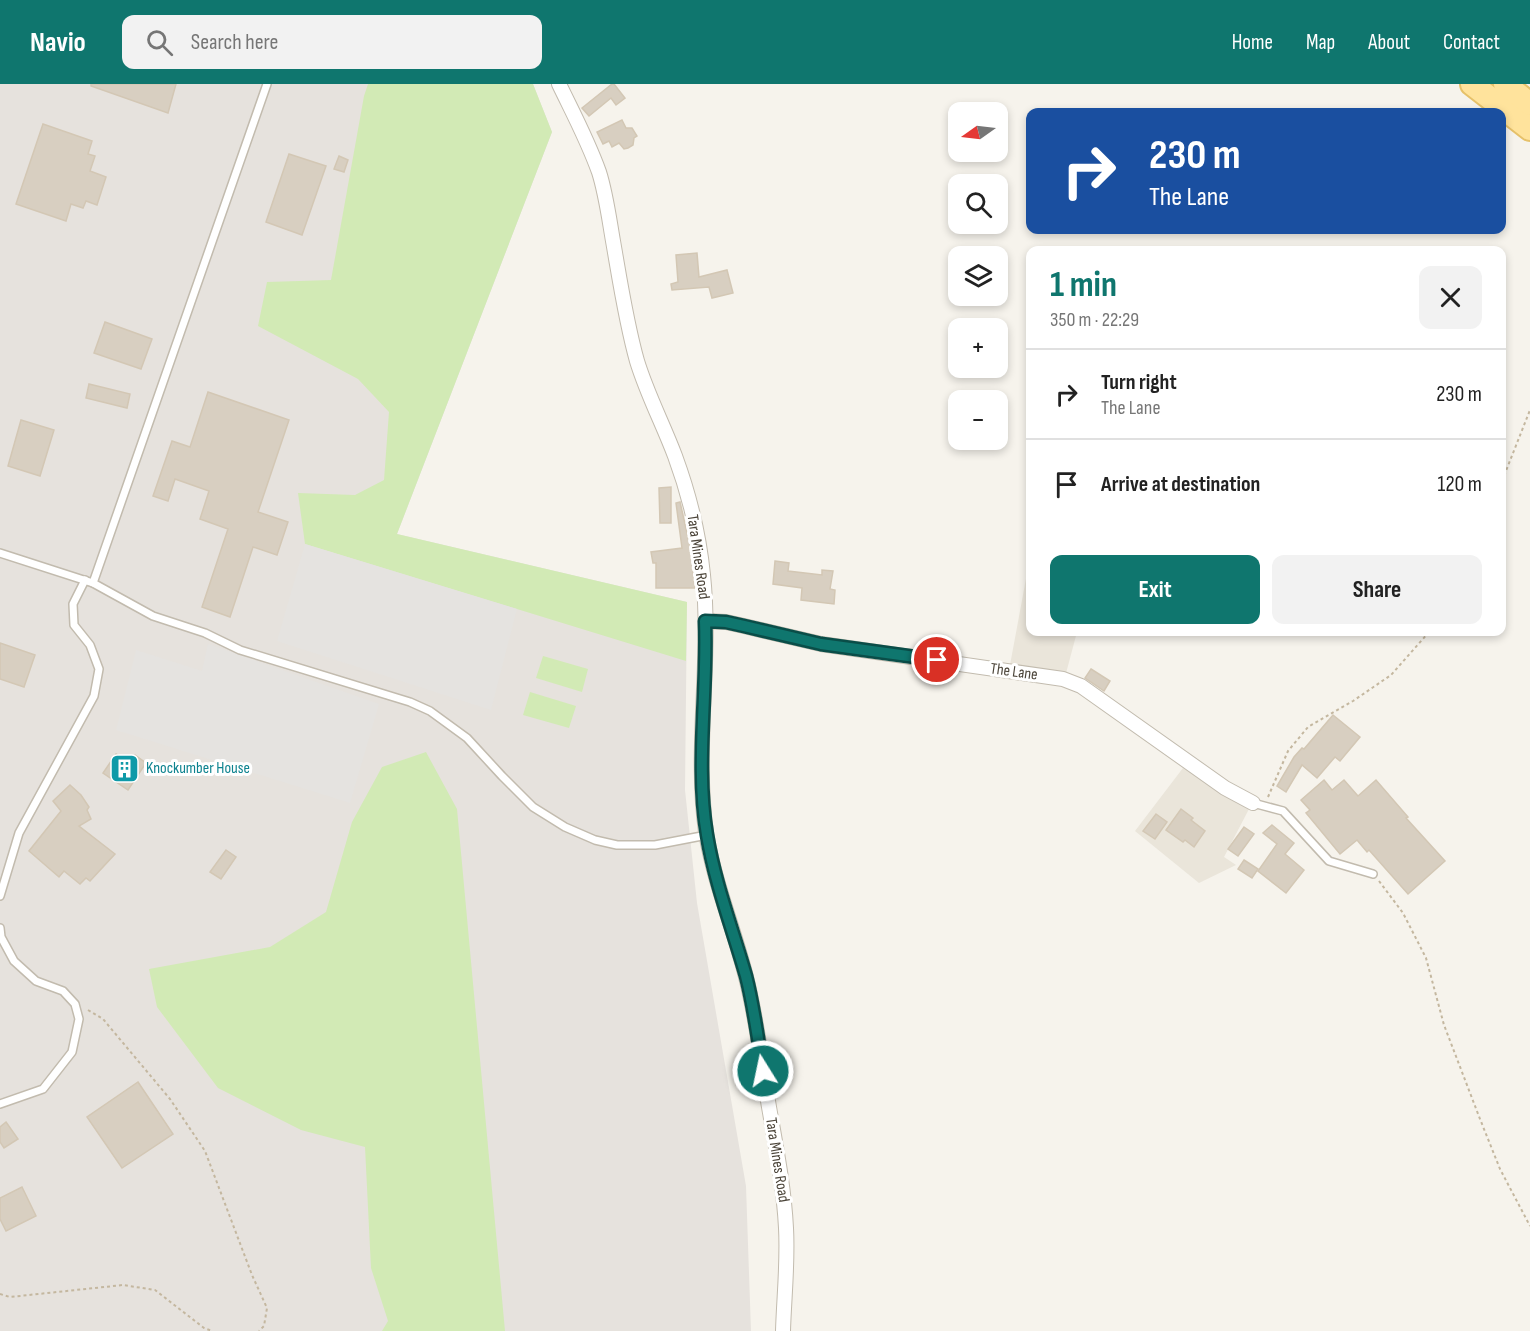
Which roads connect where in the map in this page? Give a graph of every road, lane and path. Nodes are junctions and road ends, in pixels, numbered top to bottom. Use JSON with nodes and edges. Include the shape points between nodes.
{"nodes":[{"id":1,"x":267,"y":84,"type":"edge"},
{"id":2,"x":559,"y":84,"type":"edge"},
{"id":3,"x":1472,"y":84,"type":"edge"},
{"id":4,"x":1505,"y":84,"type":"edge"},
{"id":5,"x":1530,"y":104,"type":"edge"},
{"id":6,"x":1503,"y":108,"type":"edge"},
{"id":7,"x":1506,"y":110,"type":"edge"},
{"id":8,"x":1530,"y":129,"type":"edge"},
{"id":9,"x":1530,"y":410,"type":"edge"},
{"id":10,"x":1506,"y":471,"type":"edge"},
{"id":11,"x":0,"y":553,"type":"edge"},
{"id":12,"x":85,"y":580,"type":"junction"},
{"id":13,"x":93,"y":583,"type":"junction"},
{"id":14,"x":705,"y":621,"type":"junction"},
{"id":15,"x":1426,"y":636,"type":"edge"},
{"id":16,"x":1253,"y":802,"type":"junction"},
{"id":17,"x":707,"y":835,"type":"junction"},
{"id":18,"x":1373,"y":874,"type":"joint"},
{"id":19,"x":0,"y":896,"type":"edge"},
{"id":20,"x":0,"y":928,"type":"edge"},
{"id":21,"x":75,"y":1004,"type":"junction"},
{"id":22,"x":0,"y":1104,"type":"edge"},
{"id":23,"x":1530,"y":1226,"type":"edge"},
{"id":24,"x":0,"y":1294,"type":"edge"},
{"id":25,"x":212,"y":1331,"type":"edge"},
{"id":26,"x":260,"y":1331,"type":"edge"},
{"id":27,"x":783,"y":1331,"type":"edge"}],
"edges":[{"from":1,"to":13,"type":"lane"},
{"from":2,"to":14,"type":"street","name":"Tara Mines Road","via":[[599,172],[636,358],[676,458],[691,508],[703,572]]},
{"from":3,"to":6,"type":"main road"},
{"from":4,"to":5,"type":"main road"},
{"from":7,"to":8,"type":"main road"},
{"from":9,"to":10,"type":"path"},
{"from":11,"to":12,"type":"lane"},
{"from":12,"to":13,"type":"lane"},
{"from":12,"to":19,"type":"lane","via":[[73,604],[74,625],[90,645],[99,669],[94,696],[19,833]]},
{"from":13,"to":17,"type":"lane","via":[[153,616],[205,633],[240,650],[430,711],[467,738],[533,807],[595,840],[656,845]]},
{"from":14,"to":16,"type":"street","name":"The Lane","via":[[726,622],[821,644],[1063,679],[1081,686],[1225,788]]},
{"from":14,"to":17,"type":"street","name":"Tara Mines Road","via":[[703,775]]},
{"from":15,"to":16,"type":"path","via":[[1391,675],[1308,727],[1288,751],[1266,800]]},
{"from":16,"to":18,"type":"lane","via":[[1283,812],[1329,861]]},
{"from":17,"to":27,"type":"street","name":"Tara Mines Road","via":[[747,980],[779,1166],[786,1233]]},
{"from":18,"to":23,"type":"path","via":[[1403,913],[1426,958],[1444,1025],[1480,1119],[1500,1169]]},
{"from":20,"to":21,"type":"lane","via":[[14,962],[36,981],[63,991]]},
{"from":21,"to":22,"type":"lane","via":[[79,1019],[72,1052],[43,1089]]},
{"from":21,"to":26,"type":"path","via":[[103,1019],[170,1099],[205,1151],[267,1308]]},
{"from":24,"to":25,"type":"path","via":[[10,1297],[123,1285],[155,1290]]}]}
